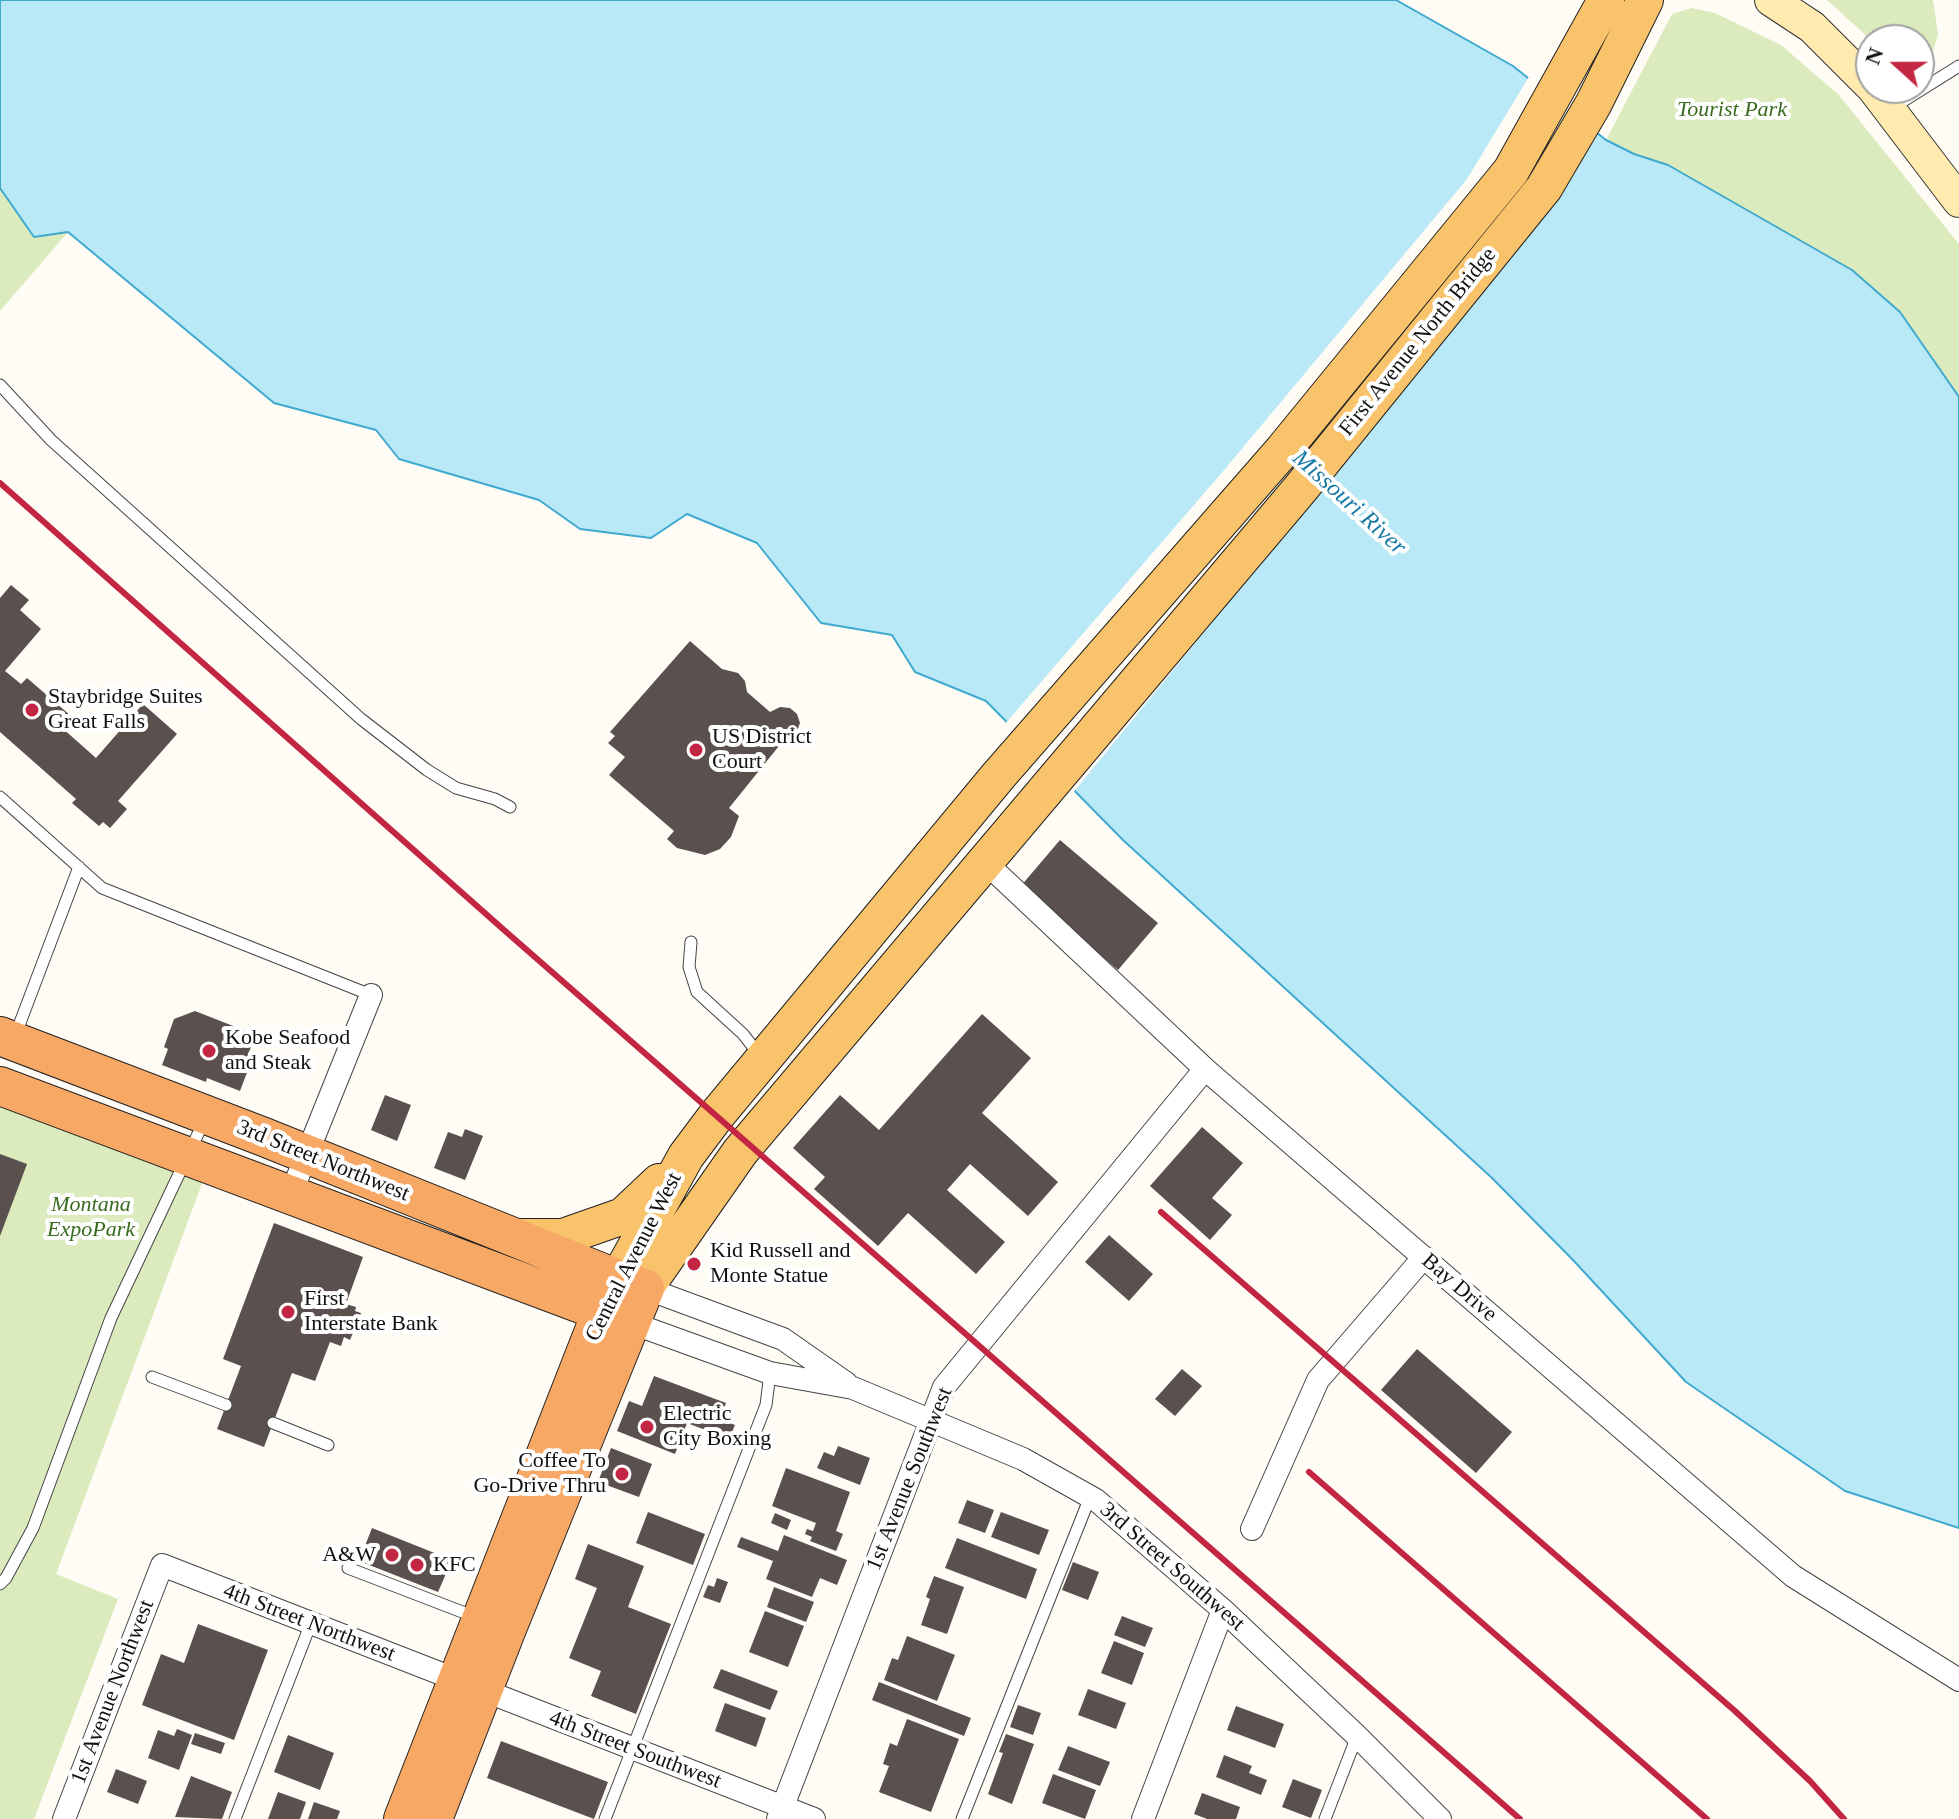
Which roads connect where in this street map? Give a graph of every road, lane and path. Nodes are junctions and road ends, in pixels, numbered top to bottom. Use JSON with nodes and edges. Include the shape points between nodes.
{"nodes":[{"id":1,"x":1606,"y":0,"type":"edge"},
{"id":2,"x":1771,"y":0,"type":"edge"},
{"id":3,"x":1644,"y":2,"type":"edge"},
{"id":4,"x":1959,"y":66,"type":"edge"},
{"id":5,"x":1855,"y":71,"type":"edge"},
{"id":6,"x":1935,"y":74,"type":"edge"},
{"id":7,"x":1886,"y":104,"type":"edge"},
{"id":8,"x":1959,"y":201,"type":"edge"},
{"id":9,"x":0,"y":385,"type":"edge"},
{"id":10,"x":999,"y":775,"type":"joint"},
{"id":11,"x":0,"y":797,"type":"edge"},
{"id":12,"x":1034,"y":804,"type":"joint"},
{"id":13,"x":510,"y":807,"type":"dead end"},
{"id":14,"x":986,"y":863,"type":"junction"},
{"id":15,"x":79,"y":867,"type":"junction"},
{"id":16,"x":691,"y":942,"type":"dead end"},
{"id":17,"x":371,"y":995,"type":"joint"},
{"id":18,"x":7,"y":1038,"type":"edge"},
{"id":19,"x":762,"y":1060,"type":"junction"},
{"id":20,"x":1205,"y":1069,"type":"junction"},
{"id":21,"x":0,"y":1086,"type":"edge"},
{"id":22,"x":207,"y":1115,"type":"junction"},
{"id":23,"x":307,"y":1154,"type":"junction"},
{"id":24,"x":686,"y":1156,"type":"junction"},
{"id":25,"x":187,"y":1157,"type":"junction"},
{"id":26,"x":290,"y":1196,"type":"junction"},
{"id":27,"x":514,"y":1237,"type":"junction"},
{"id":28,"x":1424,"y":1257,"type":"junction"},
{"id":29,"x":623,"y":1300,"type":"junction"},
{"id":30,"x":770,"y":1373,"type":"junction"},
{"id":31,"x":152,"y":1377,"type":"dead end"},
{"id":32,"x":853,"y":1388,"type":"junction"},
{"id":33,"x":226,"y":1405,"type":"dead end"},
{"id":34,"x":931,"y":1420,"type":"junction"},
{"id":35,"x":273,"y":1423,"type":"dead end"},
{"id":36,"x":328,"y":1445,"type":"dead end"},
{"id":37,"x":1090,"y":1497,"type":"junction"},
{"id":38,"x":1252,"y":1529,"type":"dead end"},
{"id":39,"x":162,"y":1565,"type":"joint"},
{"id":40,"x":348,"y":1568,"type":"dead end"},
{"id":41,"x":0,"y":1584,"type":"edge"},
{"id":42,"x":1223,"y":1610,"type":"junction"},
{"id":43,"x":480,"y":1619,"type":"junction"},
{"id":44,"x":311,"y":1623,"type":"junction"},
{"id":45,"x":1959,"y":1680,"type":"edge"},
{"id":46,"x":469,"y":1685,"type":"junction"},
{"id":47,"x":1357,"y":1736,"type":"junction"},
{"id":48,"x":632,"y":1749,"type":"junction"},
{"id":49,"x":780,"y":1813,"type":"edge"},
{"id":50,"x":64,"y":1819,"type":"edge"},
{"id":51,"x":235,"y":1819,"type":"edge"},
{"id":52,"x":403,"y":1819,"type":"edge"},
{"id":53,"x":433,"y":1819,"type":"edge"},
{"id":54,"x":605,"y":1819,"type":"edge"},
{"id":55,"x":814,"y":1819,"type":"edge"},
{"id":56,"x":962,"y":1819,"type":"edge"},
{"id":57,"x":1143,"y":1819,"type":"edge"},
{"id":58,"x":1325,"y":1819,"type":"edge"},
{"id":59,"x":1440,"y":1819,"type":"edge"}],
"edges":[{"from":1,"to":10,"type":"main road","name":"First Avenue North Bridge","via":[[1511,171],[1283,450]]},
{"from":2,"to":5,"type":"main road","via":[[1812,27]]},
{"from":3,"to":12,"type":"main road","name":"First Avenue North Bridge","via":[[1544,188],[1301,488]]},
{"from":4,"to":6,"type":"lane"},
{"from":7,"to":8,"type":"main road"},
{"from":9,"to":13,"type":"lane","via":[[51,440],[361,719],[456,788]]},
{"from":10,"to":19,"type":"main road","name":"Central Avenue West"},
{"from":11,"to":15,"type":"lane"},
{"from":12,"to":14,"type":"main road","name":"Central Avenue West"},
{"from":14,"to":20,"type":"street","name":"Bay Drive"},
{"from":14,"to":29,"type":"main road","name":"Central Avenue West","via":[[740,1152]]},
{"from":15,"to":17,"type":"lane","via":[[102,888]]},
{"from":15,"to":18,"type":"lane"},
{"from":16,"to":19,"type":"lane","via":[[689,967],[697,992],[743,1034]]},
{"from":17,"to":23,"type":"street"},
{"from":18,"to":22,"type":"highway","name":"3rd Street Northwest"},
{"from":19,"to":24,"type":"main road","name":"Central Avenue West"},
{"from":20,"to":28,"type":"street","name":"Bay Drive"},
{"from":20,"to":34,"type":"street","name":"1st Avenue Southwest","via":[[944,1387]]},
{"from":21,"to":25,"type":"highway","name":"3rd Street Northwest"},
{"from":22,"to":23,"type":"highway","name":"3rd Street Northwest"},
{"from":22,"to":25,"type":"lane"},
{"from":23,"to":26,"type":"street"},
{"from":23,"to":27,"type":"highway","name":"3rd Street Northwest"},
{"from":24,"to":27,"type":"main road","via":[[623,1216],[563,1237]]},
{"from":24,"to":29,"type":"main road","name":"Central Avenue West"},
{"from":25,"to":26,"type":"highway","name":"3rd Street Northwest"},
{"from":25,"to":41,"type":"lane","via":[[111,1318],[33,1528]]},
{"from":26,"to":29,"type":"highway","name":"3rd Street Northwest"},
{"from":27,"to":29,"type":"highway","name":"3rd Street Northwest"},
{"from":28,"to":38,"type":"street","via":[[1318,1380]]},
{"from":28,"to":45,"type":"street","name":"Bay Drive","via":[[1793,1576]]},
{"from":29,"to":30,"type":"street","name":"3rd Street Southwest"},
{"from":29,"to":32,"type":"street","name":"3rd Street Southwest","via":[[783,1339]]},
{"from":29,"to":43,"type":"highway","name":"Central Avenue West"},
{"from":29,"to":46,"type":"highway","name":"Central Avenue West"},
{"from":30,"to":32,"type":"street","name":"3rd Street Southwest"},
{"from":30,"to":48,"type":"lane","via":[[766,1405]]},
{"from":31,"to":33,"type":"lane"},
{"from":32,"to":34,"type":"street","name":"3rd Street Southwest"},
{"from":34,"to":37,"type":"street","name":"3rd Street Southwest","via":[[1023,1459]]},
{"from":34,"to":49,"type":"street","name":"1st Avenue Southwest"},
{"from":35,"to":36,"type":"lane"},
{"from":37,"to":42,"type":"street","name":"3rd Street Southwest"},
{"from":37,"to":56,"type":"lane"},
{"from":39,"to":44,"type":"street","name":"4th Street Northwest"},
{"from":39,"to":50,"type":"street","name":"1st Avenue Northwest"},
{"from":40,"to":43,"type":"lane"},
{"from":42,"to":47,"type":"street","name":"3rd Street Southwest"},
{"from":42,"to":57,"type":"street"},
{"from":43,"to":46,"type":"highway","name":"Central Avenue West"},
{"from":44,"to":46,"type":"street","name":"4th Street Northwest"},
{"from":44,"to":51,"type":"lane"},
{"from":46,"to":48,"type":"street","name":"4th Street Southwest"},
{"from":46,"to":52,"type":"highway","name":"Central Avenue West"},
{"from":46,"to":53,"type":"highway","name":"Central Avenue West"},
{"from":47,"to":58,"type":"lane"},
{"from":47,"to":59,"type":"street","name":"3rd Street Southwest"},
{"from":48,"to":49,"type":"street","name":"4th Street Southwest"},
{"from":48,"to":54,"type":"lane"},
{"from":49,"to":55,"type":"street","name":"4th Street Southwest"}]}
